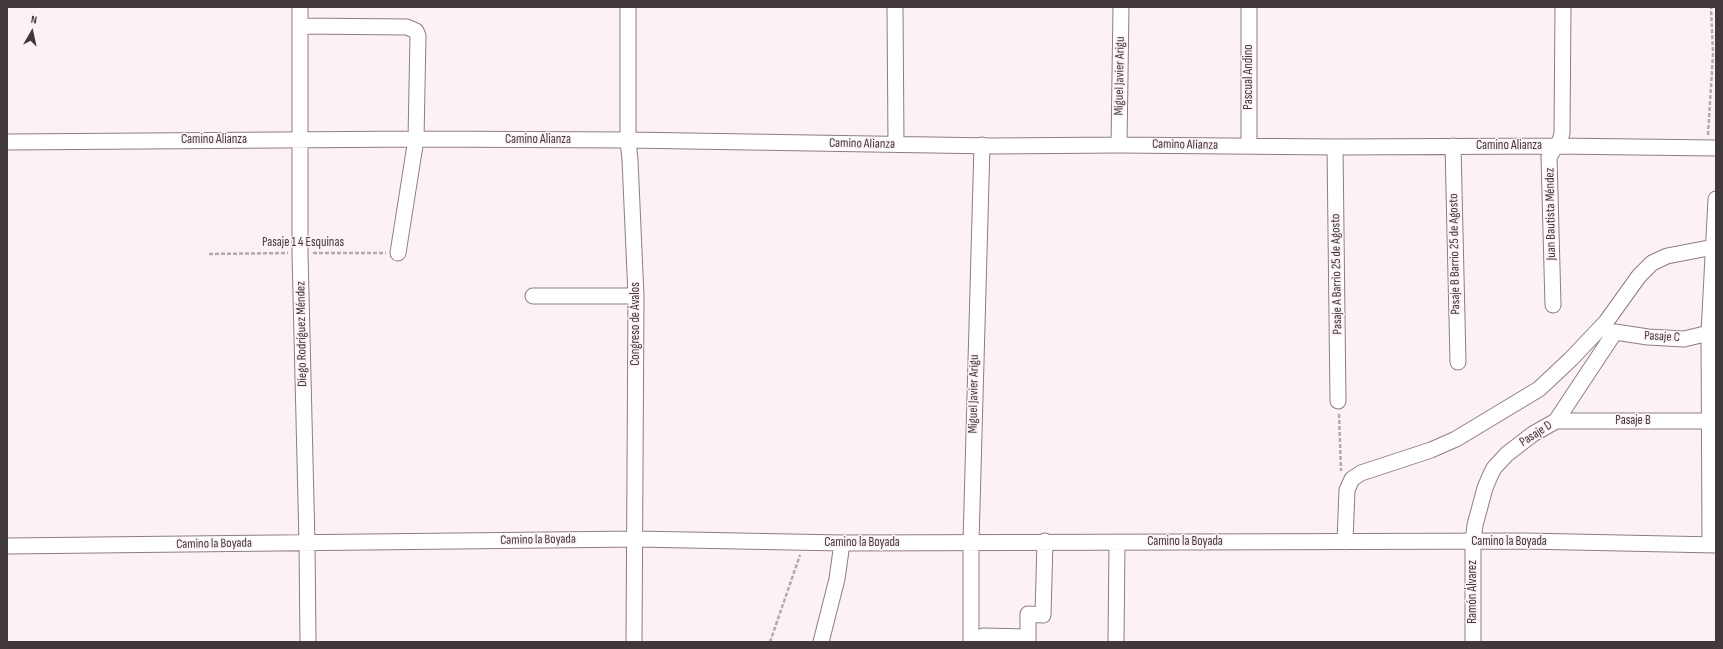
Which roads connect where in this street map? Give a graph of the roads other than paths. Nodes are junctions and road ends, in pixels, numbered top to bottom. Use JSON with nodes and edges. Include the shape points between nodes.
{"nodes":[{"id":1,"x":300,"y":7,"type":"edge"},
{"id":2,"x":628,"y":7,"type":"edge"},
{"id":3,"x":895,"y":7,"type":"edge"},
{"id":4,"x":1121,"y":7,"type":"edge"},
{"id":5,"x":1249,"y":7,"type":"edge"},
{"id":6,"x":1563,"y":7,"type":"edge"},
{"id":7,"x":301,"y":26,"type":"junction"},
{"id":8,"x":416,"y":139,"type":"junction"},
{"id":9,"x":301,"y":140,"type":"junction"},
{"id":10,"x":628,"y":140,"type":"junction"},
{"id":11,"x":7,"y":142,"type":"edge"},
{"id":12,"x":896,"y":144,"type":"junction"},
{"id":13,"x":982,"y":145,"type":"junction"},
{"id":14,"x":1120,"y":145,"type":"junction"},
{"id":15,"x":1249,"y":146,"type":"junction"},
{"id":16,"x":1453,"y":146,"type":"junction"},
{"id":17,"x":1556,"y":146,"type":"junction"},
{"id":18,"x":1335,"y":147,"type":"junction"},
{"id":19,"x":1712,"y":148,"type":"edge"},
{"id":20,"x":1716,"y":199,"type":"edge"},
{"id":21,"x":1714,"y":247,"type":"junction"},
{"id":22,"x":398,"y":252,"type":"road end"},
{"id":23,"x":533,"y":296,"type":"dead end"},
{"id":24,"x":636,"y":296,"type":"junction"},
{"id":25,"x":1553,"y":305,"type":"dead end"},
{"id":26,"x":1610,"y":327,"type":"junction"},
{"id":27,"x":1709,"y":333,"type":"junction"},
{"id":28,"x":1458,"y":362,"type":"dead end"},
{"id":29,"x":1338,"y":401,"type":"road end"},
{"id":30,"x":1556,"y":421,"type":"junction"},
{"id":31,"x":1709,"y":421,"type":"junction"},
{"id":32,"x":636,"y":539,"type":"junction"},
{"id":33,"x":1045,"y":541,"type":"junction"},
{"id":34,"x":971,"y":542,"type":"junction"},
{"id":35,"x":1117,"y":542,"type":"junction"},
{"id":36,"x":1345,"y":542,"type":"junction"},
{"id":37,"x":1473,"y":542,"type":"junction"},
{"id":38,"x":307,"y":543,"type":"junction"},
{"id":39,"x":842,"y":543,"type":"junction"},
{"id":40,"x":1713,"y":545,"type":"edge"},
{"id":41,"x":7,"y":546,"type":"edge"},
{"id":42,"x":977,"y":639,"type":"edge"},
{"id":43,"x":1028,"y":639,"type":"edge"},
{"id":44,"x":308,"y":642,"type":"edge"},
{"id":45,"x":634,"y":642,"type":"edge"},
{"id":46,"x":820,"y":642,"type":"edge"},
{"id":47,"x":1116,"y":642,"type":"edge"},
{"id":48,"x":1473,"y":642,"type":"edge"}],
"edges":[{"from":1,"to":7,"type":"street","name":"Diego Rodríguez Méndez"},
{"from":2,"to":10,"type":"street","name":"Congreso de Ávalos"},
{"from":3,"to":12,"type":"street"},
{"from":4,"to":14,"type":"street","name":"Miguel Javier Arigu"},
{"from":5,"to":15,"type":"street","name":"Pascual Andino"},
{"from":6,"to":17,"type":"street","name":"Juan Bautista Méndez","via":[[1562,133]]},
{"from":7,"to":8,"type":"street","via":[[407,28],[416,31]]},
{"from":7,"to":9,"type":"street","name":"Diego Rodríguez Méndez"},
{"from":8,"to":9,"type":"street","name":"Camino Alianza"},
{"from":8,"to":10,"type":"street","name":"Camino Alianza"},
{"from":8,"to":22,"type":"street"},
{"from":9,"to":11,"type":"street","name":"Camino Alianza"},
{"from":9,"to":38,"type":"street","name":"Diego Rodríguez Méndez","via":[[300,253]]},
{"from":10,"to":12,"type":"street","name":"Camino Alianza"},
{"from":10,"to":24,"type":"street","name":"Congreso de Ávalos"},
{"from":12,"to":13,"type":"street","name":"Camino Alianza"},
{"from":13,"to":14,"type":"street","name":"Camino Alianza"},
{"from":13,"to":34,"type":"street","name":"Miguel Javier Arigu"},
{"from":14,"to":15,"type":"street","name":"Camino Alianza"},
{"from":15,"to":18,"type":"street","name":"Camino Alianza"},
{"from":16,"to":17,"type":"street","name":"Camino Alianza"},
{"from":16,"to":18,"type":"street","name":"Camino Alianza"},
{"from":16,"to":28,"type":"street","name":"Pasaje B Barrio 25 de Agosto"},
{"from":17,"to":19,"type":"street","name":"Camino Alianza"},
{"from":17,"to":25,"type":"street","name":"Juan Bautista Méndez","via":[[1549,157]]},
{"from":18,"to":29,"type":"street","name":"Pasaje A Barrio 25 de Agosto"},
{"from":20,"to":21,"type":"street"},
{"from":21,"to":26,"type":"street","via":[[1667,256],[1652,263],[1639,276]]},
{"from":21,"to":27,"type":"street"},
{"from":23,"to":24,"type":"street"},
{"from":24,"to":32,"type":"street","name":"Congreso de Ávalos"},
{"from":26,"to":27,"type":"street","name":"Pasaje C","via":[[1648,337],[1684,339]]},
{"from":26,"to":30,"type":"street","name":"Pasaje D"},
{"from":26,"to":36,"type":"street","via":[[1539,389],[1456,439],[1361,473],[1352,479],[1347,490]]},
{"from":27,"to":31,"type":"street"},
{"from":30,"to":31,"type":"street","name":"Pasaje B"},
{"from":30,"to":37,"type":"street","name":"Pasaje D","via":[[1532,434],[1494,468],[1485,488]]},
{"from":31,"to":40,"type":"street"},
{"from":32,"to":38,"type":"street","name":"Camino la Boyada"},
{"from":32,"to":39,"type":"street","name":"Camino la Boyada"},
{"from":32,"to":45,"type":"street","name":"Congreso de Ávalos"},
{"from":33,"to":34,"type":"street","name":"Camino la Boyada"},
{"from":33,"to":35,"type":"street","name":"Camino la Boyada"},
{"from":33,"to":43,"type":"street","via":[[1043,615],[1028,614]]},
{"from":34,"to":39,"type":"street","name":"Camino la Boyada"},
{"from":34,"to":42,"type":"street","name":"Miguel Javier Arigu"},
{"from":35,"to":36,"type":"street","name":"Camino la Boyada"},
{"from":35,"to":47,"type":"street"},
{"from":36,"to":37,"type":"street","name":"Camino la Boyada"},
{"from":37,"to":40,"type":"street","name":"Camino la Boyada"},
{"from":37,"to":48,"type":"street","name":"Ramón Álvarez"},
{"from":38,"to":41,"type":"street","name":"Camino la Boyada"},
{"from":38,"to":44,"type":"street","name":"Diego Rodríguez Méndez"},
{"from":39,"to":46,"type":"street","via":[[837,579]]},
{"from":42,"to":43,"type":"street"}]}
